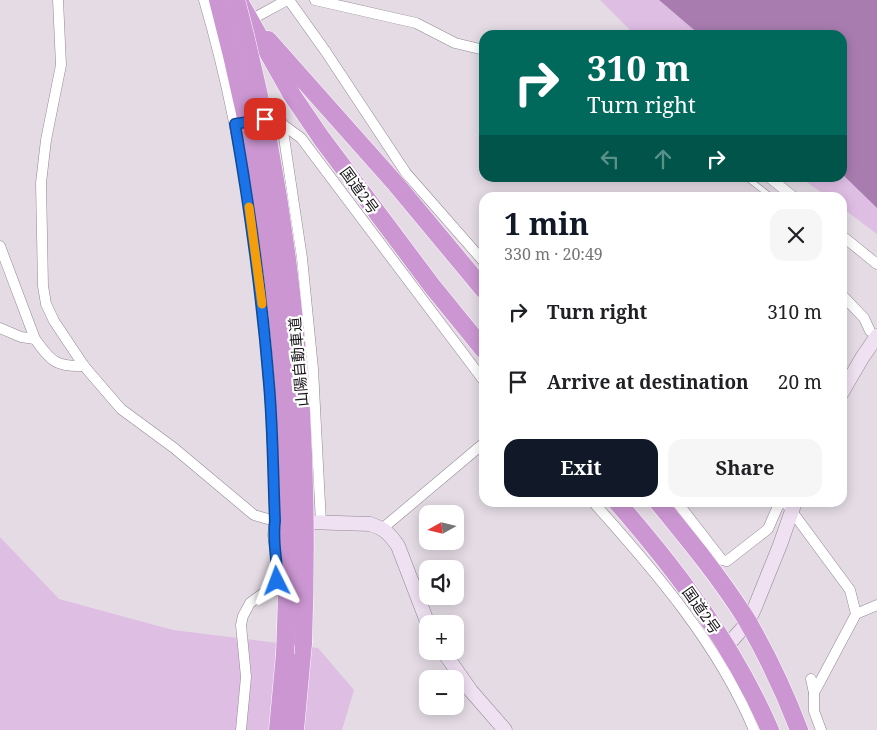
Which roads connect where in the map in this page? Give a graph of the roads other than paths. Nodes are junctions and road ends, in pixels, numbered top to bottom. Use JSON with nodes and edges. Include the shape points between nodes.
{"nodes":[{"id":1,"x":58,"y":0,"type":"edge"},
{"id":2,"x":204,"y":0,"type":"edge"},
{"id":3,"x":218,"y":0,"type":"edge"},
{"id":4,"x":237,"y":0,"type":"edge"},
{"id":5,"x":288,"y":0,"type":"edge"},
{"id":6,"x":315,"y":0,"type":"edge"},
{"id":7,"x":250,"y":21,"type":"junction"},
{"id":8,"x":213,"y":30,"type":"junction"},
{"id":9,"x":479,"y":49,"type":"edge"},
{"id":10,"x":235,"y":124,"type":"junction"},
{"id":11,"x":282,"y":124,"type":"junction"},
{"id":12,"x":752,"y":182,"type":"edge"},
{"id":13,"x":775,"y":182,"type":"edge"},
{"id":14,"x":765,"y":192,"type":"edge"},
{"id":15,"x":788,"y":192,"type":"edge"},
{"id":16,"x":847,"y":240,"type":"edge"},
{"id":17,"x":0,"y":246,"type":"edge"},
{"id":18,"x":479,"y":256,"type":"edge"},
{"id":19,"x":877,"y":264,"type":"edge"},
{"id":20,"x":479,"y":284,"type":"edge"},
{"id":21,"x":847,"y":300,"type":"edge"},
{"id":22,"x":0,"y":328,"type":"edge"},
{"id":23,"x":873,"y":334,"type":"edge"},
{"id":24,"x":34,"y":339,"type":"junction"},
{"id":25,"x":479,"y":344,"type":"edge"},
{"id":26,"x":84,"y":366,"type":"junction"},
{"id":27,"x":479,"y":374,"type":"edge"},
{"id":28,"x":847,"y":384,"type":"edge"},
{"id":29,"x":479,"y":447,"type":"edge"},
{"id":30,"x":598,"y":507,"type":"edge"},
{"id":31,"x":621,"y":507,"type":"edge"},
{"id":32,"x":662,"y":507,"type":"edge"},
{"id":33,"x":681,"y":507,"type":"edge"},
{"id":34,"x":778,"y":507,"type":"edge"},
{"id":35,"x":788,"y":507,"type":"edge"},
{"id":36,"x":790,"y":507,"type":"edge"},
{"id":37,"x":275,"y":521,"type":"junction"},
{"id":38,"x":321,"y":523,"type":"junction"},
{"id":39,"x":383,"y":528,"type":"junction"},
{"id":40,"x":877,"y":606,"type":"edge"},
{"id":41,"x":856,"y":614,"type":"junction"},
{"id":42,"x":425,"y":615,"type":"edge"},
{"id":43,"x":748,"y":622,"type":"junction"},
{"id":44,"x":727,"y":646,"type":"junction"},
{"id":45,"x":449,"y":660,"type":"edge"},
{"id":46,"x":811,"y":680,"type":"dead end"},
{"id":47,"x":814,"y":693,"type":"junction"},
{"id":48,"x":241,"y":730,"type":"edge"},
{"id":49,"x":278,"y":730,"type":"edge"},
{"id":50,"x":295,"y":730,"type":"edge"},
{"id":51,"x":505,"y":730,"type":"edge"},
{"id":52,"x":754,"y":730,"type":"edge"},
{"id":53,"x":770,"y":730,"type":"edge"},
{"id":54,"x":799,"y":730,"type":"edge"},
{"id":55,"x":821,"y":730,"type":"edge"}],
"edges":[{"from":1,"to":26,"type":"street","via":[[61,65],[41,183],[43,286],[46,304],[54,321]]},
{"from":2,"to":8,"type":"street"},
{"from":3,"to":49,"type":"highway","name":"山陽自動車道","bridge":true,"via":[[246,114],[258,182],[274,287],[284,393],[288,498],[285,654]]},
{"from":4,"to":7,"type":"highway","name":"国道2号"},
{"from":4,"to":50,"type":"highway","name":"山陽自動車道","bridge":true,"via":[[276,180],[292,285],[301,391],[306,563]]},
{"from":5,"to":7,"type":"street"},
{"from":5,"to":18,"type":"street","via":[[406,173]]},
{"from":6,"to":9,"type":"street","via":[[416,23],[456,44]]},
{"from":7,"to":8,"type":"street"},
{"from":7,"to":20,"type":"highway","name":"国道2号","via":[[395,183]]},
{"from":7,"to":25,"type":"highway","name":"国道2号","via":[[292,95],[322,139],[426,279]]},
{"from":8,"to":10,"type":"street"},
{"from":10,"to":11,"type":"street","via":[[280,117]]},
{"from":10,"to":37,"type":"street","via":[[251,214],[262,310]]},
{"from":11,"to":27,"type":"street","via":[[301,138]]},
{"from":11,"to":38,"type":"street","via":[[314,369]]},
{"from":12,"to":14,"type":"lane"},
{"from":13,"to":15,"type":"street"},
{"from":16,"to":19,"type":"street"},
{"from":17,"to":24,"type":"street"},
{"from":21,"to":23,"type":"street","via":[[864,318]]},
{"from":22,"to":24,"type":"street"},
{"from":23,"to":28,"type":"street"},
{"from":24,"to":26,"type":"street","via":[[54,361],[66,367]]},
{"from":26,"to":37,"type":"street","via":[[129,416],[174,448],[254,515]]},
{"from":29,"to":39,"type":"street"},
{"from":30,"to":52,"type":"street","via":[[645,560],[700,633],[721,664]]},
{"from":31,"to":44,"type":"highway","name":"国道2号","via":[[666,561]]},
{"from":32,"to":43,"type":"highway","name":"国道2号"},
{"from":33,"to":34,"type":"street","via":[[722,560],[727,561],[768,529]]},
{"from":35,"to":43,"type":"street","via":[[762,591]]},
{"from":36,"to":41,"type":"street","via":[[850,590]]},
{"from":37,"to":38,"type":"street"},
{"from":37,"to":48,"type":"street","via":[[277,581],[250,603],[241,625],[246,677]]},
{"from":38,"to":39,"type":"street","via":[[370,524]]},
{"from":39,"to":42,"type":"street","via":[[398,546]]},
{"from":40,"to":41,"type":"street"},
{"from":41,"to":47,"type":"street"},
{"from":43,"to":44,"type":"street"},
{"from":43,"to":54,"type":"highway","name":"国道2号","via":[[777,677]]},
{"from":44,"to":53,"type":"highway","name":"国道2号"},
{"from":45,"to":51,"type":"street"},
{"from":46,"to":47,"type":"street"},
{"from":47,"to":55,"type":"street","via":[[814,710]]}]}
